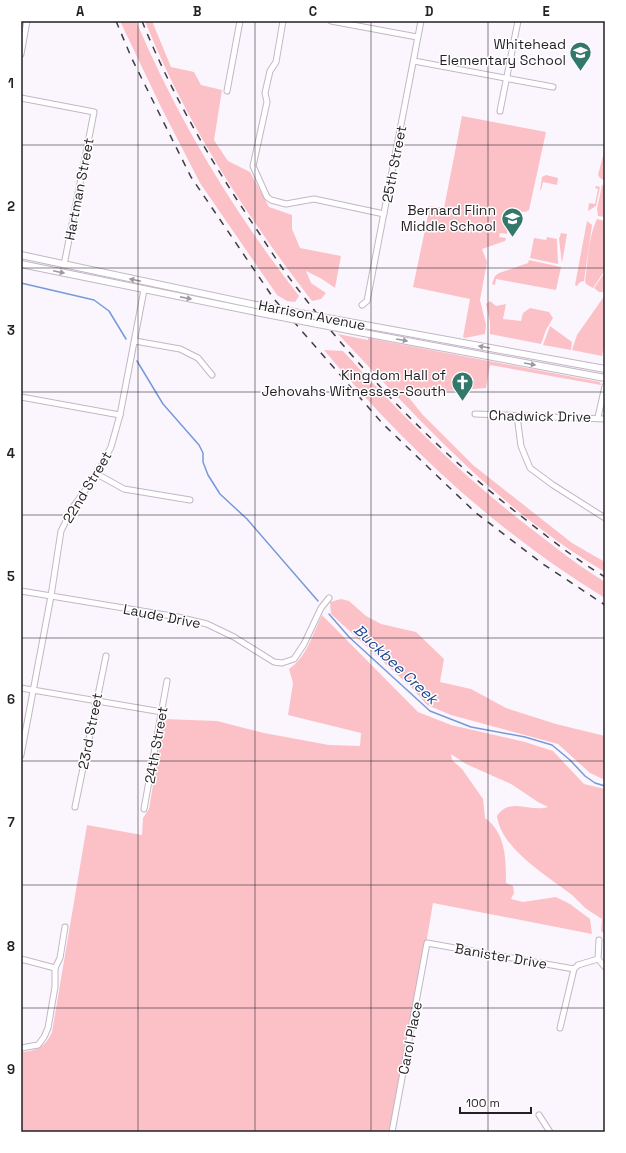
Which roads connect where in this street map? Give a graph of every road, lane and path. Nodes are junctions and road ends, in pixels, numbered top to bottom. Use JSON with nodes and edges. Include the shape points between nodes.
{"nodes":[{"id":1,"x":27,"y":21,"type":"edge"},
{"id":2,"x":240,"y":21,"type":"edge"},
{"id":3,"x":283,"y":21,"type":"edge"},
{"id":4,"x":331,"y":21,"type":"edge"},
{"id":5,"x":421,"y":21,"type":"edge"},
{"id":6,"x":518,"y":21,"type":"edge"},
{"id":7,"x":341,"y":22,"type":"edge"},
{"id":8,"x":417,"y":37,"type":"junction"},
{"id":9,"x":21,"y":54,"type":"edge"},
{"id":10,"x":414,"y":61,"type":"junction"},
{"id":11,"x":507,"y":78,"type":"junction"},
{"id":12,"x":553,"y":87,"type":"dead end"},
{"id":13,"x":227,"y":91,"type":"dead end"},
{"id":14,"x":21,"y":98,"type":"edge"},
{"id":15,"x":500,"y":112,"type":"dead end"},
{"id":16,"x":384,"y":214,"type":"junction"},
{"id":17,"x":21,"y":255,"type":"edge"},
{"id":18,"x":21,"y":264,"type":"edge"},
{"id":19,"x":64,"y":265,"type":"junction"},
{"id":20,"x":144,"y":290,"type":"junction"},
{"id":21,"x":362,"y":305,"type":"dead end"},
{"id":22,"x":136,"y":341,"type":"junction"},
{"id":23,"x":605,"y":369,"type":"edge"},
{"id":24,"x":212,"y":375,"type":"dead end"},
{"id":25,"x":605,"y":378,"type":"edge"},
{"id":26,"x":605,"y":386,"type":"edge"},
{"id":27,"x":21,"y":397,"type":"edge"},
{"id":28,"x":475,"y":414,"type":"dead end"},
{"id":29,"x":120,"y":415,"type":"junction"},
{"id":30,"x":517,"y":416,"type":"junction"},
{"id":31,"x":598,"y":418,"type":"junction"},
{"id":32,"x":605,"y":419,"type":"edge"},
{"id":33,"x":96,"y":474,"type":"junction"},
{"id":34,"x":190,"y":500,"type":"dead end"},
{"id":35,"x":605,"y":518,"type":"edge"},
{"id":36,"x":21,"y":591,"type":"edge"},
{"id":37,"x":51,"y":596,"type":"junction"},
{"id":38,"x":329,"y":598,"type":"dead end"},
{"id":39,"x":106,"y":656,"type":"dead end"},
{"id":40,"x":167,"y":681,"type":"dead end"},
{"id":41,"x":21,"y":688,"type":"edge"},
{"id":42,"x":33,"y":690,"type":"junction"},
{"id":43,"x":96,"y":701,"type":"junction"},
{"id":44,"x":162,"y":712,"type":"junction"},
{"id":45,"x":21,"y":755,"type":"edge"},
{"id":46,"x":75,"y":807,"type":"dead end"},
{"id":47,"x":144,"y":809,"type":"dead end"},
{"id":48,"x":65,"y":927,"type":"dead end"},
{"id":49,"x":599,"y":940,"type":"dead end"},
{"id":50,"x":427,"y":944,"type":"joint"},
{"id":51,"x":21,"y":959,"type":"edge"},
{"id":52,"x":598,"y":959,"type":"junction"},
{"id":53,"x":605,"y":966,"type":"edge"},
{"id":54,"x":55,"y":968,"type":"junction"},
{"id":55,"x":574,"y":969,"type":"junction"},
{"id":56,"x":560,"y":1028,"type":"dead end"},
{"id":57,"x":21,"y":1048,"type":"edge"},
{"id":58,"x":539,"y":1115,"type":"dead end"},
{"id":59,"x":392,"y":1132,"type":"edge"},
{"id":60,"x":550,"y":1132,"type":"edge"}],
"edges":[{"from":1,"to":9,"type":"street"},
{"from":2,"to":13,"type":"street"},
{"from":3,"to":16,"type":"street","via":[[276,62],[270,71],[265,93],[267,102],[253,166],[267,197],[286,204],[314,199]]},
{"from":4,"to":7,"type":"street"},
{"from":5,"to":8,"type":"street","name":"25th Street"},
{"from":6,"to":11,"type":"street"},
{"from":7,"to":8,"type":"street"},
{"from":8,"to":10,"type":"street","name":"25th Street"},
{"from":10,"to":11,"type":"street"},
{"from":10,"to":16,"type":"street","name":"25th Street"},
{"from":11,"to":12,"type":"street"},
{"from":11,"to":15,"type":"street"},
{"from":14,"to":19,"type":"street","name":"Hartman Street","via":[[94,112]]},
{"from":16,"to":21,"type":"street","name":"25th Street","via":[[366,301]]},
{"from":17,"to":19,"type":"main road","name":"Harrison Avenue"},
{"from":18,"to":20,"type":"main road","name":"Harrison Avenue","one_way":true},
{"from":23,"to":19,"type":"main road","name":"Harrison Avenue","one_way":true,"bridge":true,"via":[[256,305]]},
{"from":20,"to":22,"type":"street","name":"22nd Street"},
{"from":20,"to":25,"type":"main road","name":"Harrison Avenue","one_way":true,"bridge":true},
{"from":22,"to":24,"type":"street","via":[[180,349],[198,358]]},
{"from":22,"to":29,"type":"street","name":"22nd Street"},
{"from":26,"to":31,"type":"street"},
{"from":27,"to":29,"type":"street"},
{"from":28,"to":30,"type":"street","name":"Chadwick Drive"},
{"from":29,"to":33,"type":"street","name":"22nd Street","via":[[111,447]]},
{"from":30,"to":31,"type":"street","name":"Chadwick Drive"},
{"from":30,"to":35,"type":"street","via":[[521,446],[530,468]]},
{"from":31,"to":32,"type":"street","name":"Chadwick Drive"},
{"from":33,"to":34,"type":"street","via":[[124,488]]},
{"from":33,"to":37,"type":"street","name":"22nd Street","via":[[73,507],[62,531],[56,554]]},
{"from":36,"to":37,"type":"street","name":"Laude Drive"},
{"from":37,"to":38,"type":"street","name":"Laude Drive","via":[[207,624],[282,664],[294,659]]},
{"from":37,"to":42,"type":"street","name":"22nd Street"},
{"from":39,"to":43,"type":"street","name":"23rd Street"},
{"from":40,"to":44,"type":"street","name":"24th Street"},
{"from":41,"to":42,"type":"street"},
{"from":42,"to":43,"type":"street"},
{"from":42,"to":45,"type":"street","name":"22nd Street"},
{"from":43,"to":44,"type":"street"},
{"from":43,"to":46,"type":"street","name":"23rd Street"},
{"from":44,"to":47,"type":"street","name":"24th Street"},
{"from":48,"to":54,"type":"street","via":[[60,958]]},
{"from":49,"to":52,"type":"street"},
{"from":50,"to":55,"type":"street","name":"Banister Drive"},
{"from":50,"to":59,"type":"street","name":"Carol Place"},
{"from":51,"to":54,"type":"street"},
{"from":52,"to":53,"type":"street"},
{"from":52,"to":55,"type":"street","via":[[578,965]]},
{"from":54,"to":57,"type":"street","via":[[56,987],[48,1028],[38,1044]]},
{"from":55,"to":56,"type":"street"},
{"from":58,"to":60,"type":"street"}]}
